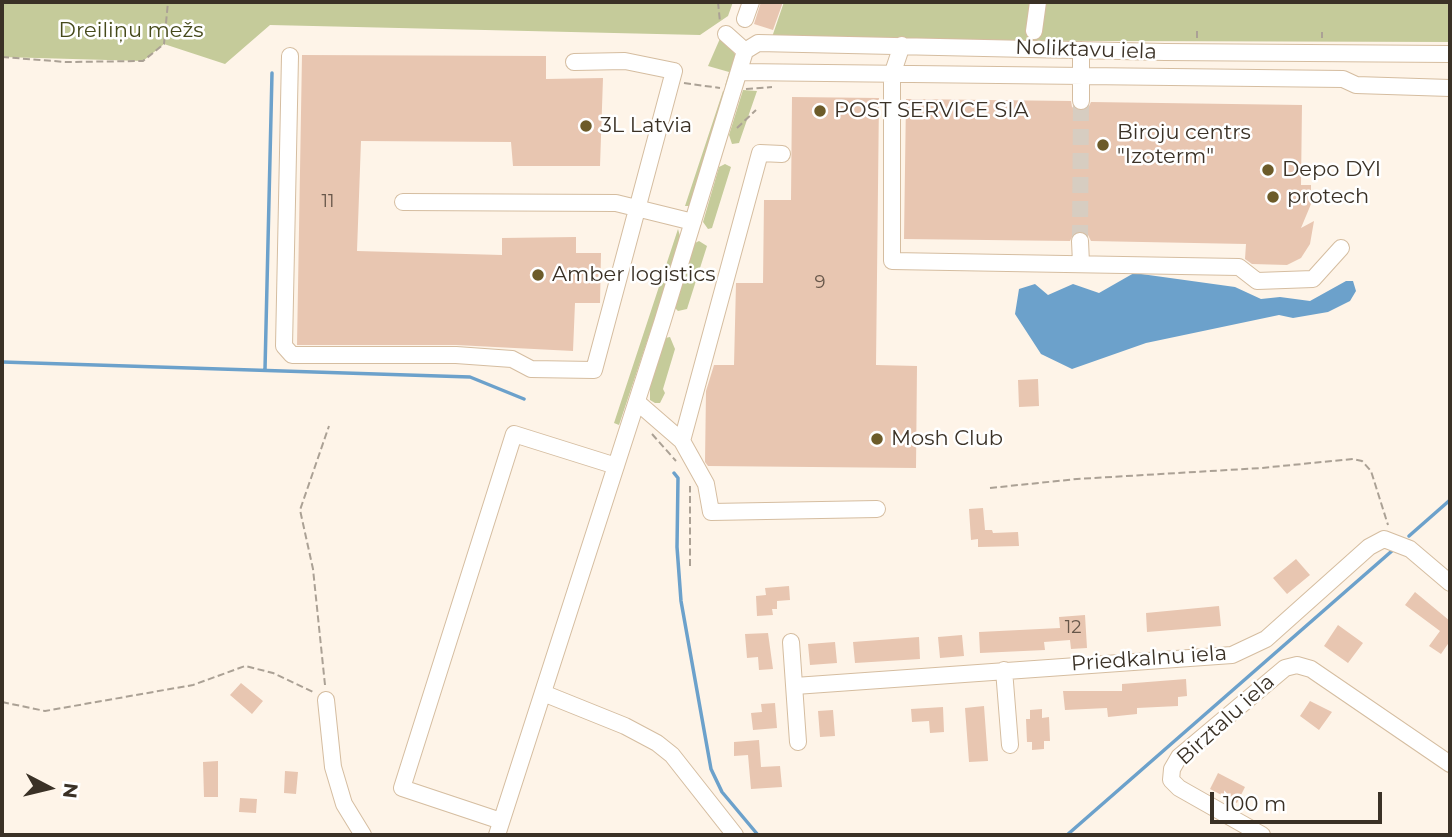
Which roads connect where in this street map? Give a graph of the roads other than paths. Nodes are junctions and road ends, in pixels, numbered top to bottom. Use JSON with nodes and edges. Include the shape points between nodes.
{"nodes":[{"id":1,"x":751,"y":2,"type":"edge"},
{"id":2,"x":1038,"y":2,"type":"edge"},
{"id":3,"x":745,"y":19,"type":"dead end"},
{"id":4,"x":1034,"y":31,"type":"dead end"},
{"id":5,"x":726,"y":34,"type":"road end"},
{"id":6,"x":902,"y":46,"type":"junction"},
{"id":7,"x":1081,"y":50,"type":"junction"},
{"id":8,"x":746,"y":51,"type":"junction"},
{"id":9,"x":1191,"y":53,"type":"junction"},
{"id":10,"x":1283,"y":53,"type":"junction"},
{"id":11,"x":1355,"y":54,"type":"junction"},
{"id":12,"x":1450,"y":54,"type":"edge"},
{"id":13,"x":290,"y":56,"type":"dead end"},
{"id":14,"x":574,"y":62,"type":"dead end"},
{"id":15,"x":740,"y":72,"type":"junction"},
{"id":16,"x":892,"y":75,"type":"junction"},
{"id":17,"x":1079,"y":77,"type":"junction"},
{"id":18,"x":1190,"y":78,"type":"junction"},
{"id":19,"x":1283,"y":79,"type":"junction"},
{"id":20,"x":1356,"y":85,"type":"junction"},
{"id":21,"x":1450,"y":88,"type":"edge"},
{"id":22,"x":1081,"y":102,"type":"tunnel mouth"},
{"id":23,"x":782,"y":154,"type":"dead end"},
{"id":24,"x":403,"y":202,"type":"dead end"},
{"id":25,"x":639,"y":207,"type":"junction"},
{"id":26,"x":693,"y":222,"type":"junction"},
{"id":27,"x":1080,"y":241,"type":"tunnel mouth"},
{"id":28,"x":1341,"y":248,"type":"dead end"},
{"id":29,"x":1081,"y":263,"type":"junction"},
{"id":30,"x":637,"y":402,"type":"junction"},
{"id":31,"x":682,"y":441,"type":"junction"},
{"id":32,"x":616,"y":466,"type":"junction"},
{"id":33,"x":877,"y":509,"type":"dead end"},
{"id":34,"x":1450,"y":583,"type":"edge"},
{"id":35,"x":791,"y":642,"type":"dead end"},
{"id":36,"x":1004,"y":670,"type":"junction"},
{"id":37,"x":795,"y":686,"type":"junction"},
{"id":38,"x":543,"y":693,"type":"junction"},
{"id":39,"x":326,"y":700,"type":"road end"},
{"id":40,"x":799,"y":741,"type":"dead end"},
{"id":41,"x":1010,"y":745,"type":"dead end"},
{"id":42,"x":1450,"y":764,"type":"edge"},
{"id":43,"x":499,"y":828,"type":"edge"},
{"id":44,"x":363,"y":835,"type":"edge"},
{"id":45,"x":735,"y":835,"type":"edge"},
{"id":46,"x":1262,"y":835,"type":"edge"}],
"edges":[{"from":1,"to":3,"type":"street"},
{"from":2,"to":4,"type":"street"},
{"from":5,"to":8,"type":"street"},
{"from":6,"to":7,"type":"street","name":"Noliktavu iela"},
{"from":6,"to":8,"type":"street","name":"Noliktavu iela","via":[[758,43]]},
{"from":6,"to":16,"type":"street"},
{"from":7,"to":9,"type":"street","name":"Noliktavu iela"},
{"from":7,"to":17,"type":"street"},
{"from":8,"to":15,"type":"street"},
{"from":9,"to":10,"type":"street","name":"Noliktavu iela"},
{"from":9,"to":18,"type":"street"},
{"from":10,"to":11,"type":"street","name":"Noliktavu iela"},
{"from":10,"to":19,"type":"street"},
{"from":11,"to":12,"type":"street","name":"Noliktavu iela"},
{"from":11,"to":20,"type":"street"},
{"from":13,"to":25,"type":"street","via":[[284,346],[292,355],[456,355],[512,359],[531,369],[594,370]]},
{"from":14,"to":25,"type":"street","via":[[625,61],[674,71]]},
{"from":15,"to":16,"type":"street","name":"Noliktavu iela"},
{"from":15,"to":26,"type":"street"},
{"from":16,"to":17,"type":"street","name":"Noliktavu iela"},
{"from":16,"to":29,"type":"street","via":[[892,261]]},
{"from":17,"to":18,"type":"street","name":"Noliktavu iela"},
{"from":17,"to":22,"type":"street"},
{"from":18,"to":19,"type":"street","name":"Noliktavu iela"},
{"from":19,"to":20,"type":"street","name":"Noliktavu iela","via":[[1343,79]]},
{"from":20,"to":21,"type":"street","name":"Noliktavu iela"},
{"from":23,"to":31,"type":"street","via":[[760,153]]},
{"from":24,"to":25,"type":"street","via":[[616,203]]},
{"from":25,"to":26,"type":"street"},
{"from":26,"to":30,"type":"street"},
{"from":27,"to":29,"type":"street"},
{"from":28,"to":29,"type":"street","via":[[1312,279],[1257,281],[1239,267]]},
{"from":30,"to":31,"type":"street"},
{"from":30,"to":32,"type":"street"},
{"from":31,"to":33,"type":"street","via":[[706,484],[711,512]]},
{"from":32,"to":38,"type":"street"},
{"from":32,"to":43,"type":"street","via":[[514,434],[402,788]]},
{"from":34,"to":36,"type":"street","name":"Priedkalnu iela","via":[[1398,542],[1384,539],[1369,547],[1266,639],[1232,655]]},
{"from":35,"to":37,"type":"street"},
{"from":36,"to":37,"type":"street","name":"Priedkalnu iela"},
{"from":36,"to":41,"type":"street"},
{"from":37,"to":40,"type":"street"},
{"from":38,"to":43,"type":"street"},
{"from":38,"to":45,"type":"street","via":[[657,743],[672,755]]},
{"from":39,"to":44,"type":"street","via":[[333,767],[344,804]]},
{"from":42,"to":46,"type":"street","name":"Birztalu iela","via":[[1311,669],[1285,668],[1179,757],[1172,769],[1171,780],[1179,788]]}]}
